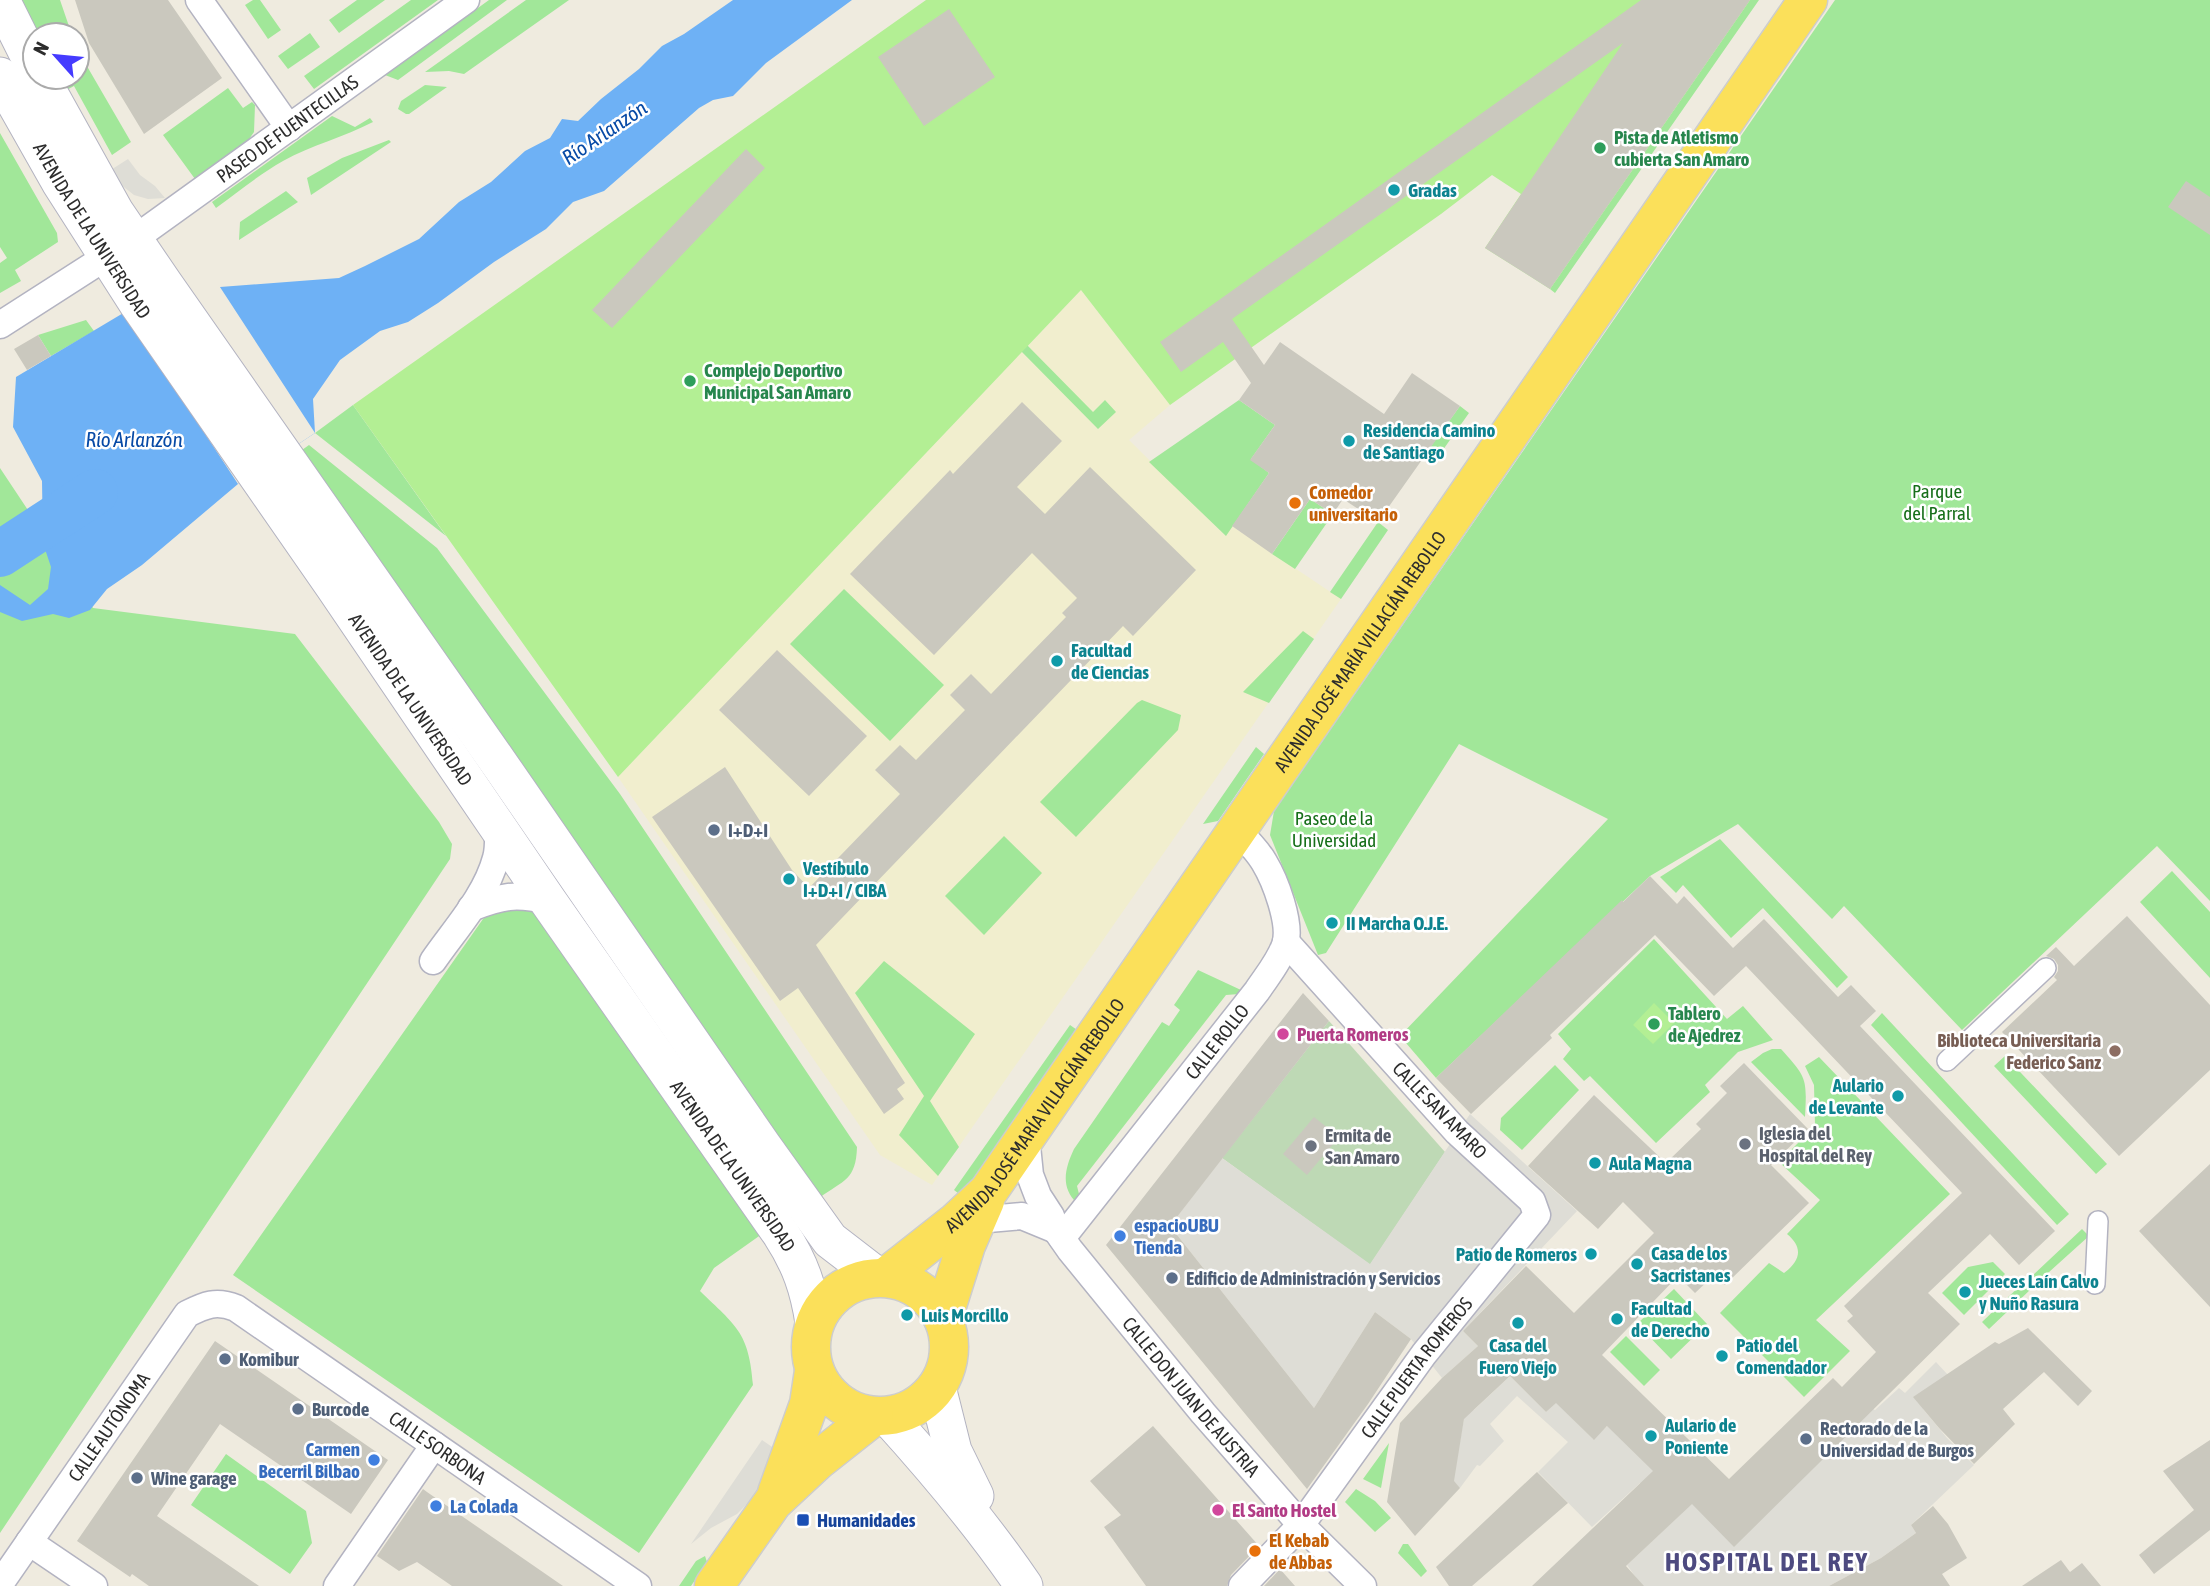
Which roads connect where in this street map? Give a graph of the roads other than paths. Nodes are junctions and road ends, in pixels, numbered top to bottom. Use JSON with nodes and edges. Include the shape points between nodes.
{"nodes":[{"id":1,"x":1,"y":0,"type":"edge"},
{"id":2,"x":199,"y":0,"type":"edge"},
{"id":3,"x":466,"y":0,"type":"edge"},
{"id":4,"x":1808,"y":0,"type":"edge"},
{"id":5,"x":21,"y":40,"type":"edge"},
{"id":6,"x":0,"y":76,"type":"edge"},
{"id":7,"x":48,"y":91,"type":"edge"},
{"id":8,"x":289,"y":128,"type":"junction"},
{"id":9,"x":121,"y":248,"type":"junction"},
{"id":10,"x":0,"y":325,"type":"edge"},
{"id":11,"x":270,"y":463,"type":"junction"},
{"id":12,"x":498,"y":825,"type":"junction"},
{"id":13,"x":1236,"y":829,"type":"junction"},
{"id":14,"x":548,"y":901,"type":"junction"},
{"id":15,"x":471,"y":908,"type":"junction"},
{"id":16,"x":1286,"y":942,"type":"junction"},
{"id":17,"x":433,"y":961,"type":"dead end"},
{"id":18,"x":2046,"y":968,"type":"dead end"},
{"id":19,"x":1947,"y":1061,"type":"dead end"},
{"id":20,"x":1026,"y":1136,"type":"junction"},
{"id":21,"x":983,"y":1206,"type":"junction"},
{"id":22,"x":1537,"y":1215,"type":"joint"},
{"id":23,"x":2098,"y":1221,"type":"dead end"},
{"id":24,"x":1059,"y":1234,"type":"junction"},
{"id":25,"x":882,"y":1277,"type":"junction"},
{"id":26,"x":2095,"y":1284,"type":"dead end"},
{"id":27,"x":236,"y":1308,"type":"joint"},
{"id":28,"x":943,"y":1318,"type":"junction"},
{"id":29,"x":814,"y":1323,"type":"junction"},
{"id":30,"x":814,"y":1371,"type":"junction"},
{"id":31,"x":937,"y":1387,"type":"junction"},
{"id":32,"x":880,"y":1416,"type":"junction"},
{"id":33,"x":434,"y":1444,"type":"junction"},
{"id":34,"x":773,"y":1502,"type":"junction"},
{"id":35,"x":1301,"y":1525,"type":"junction"},
{"id":36,"x":29,"y":1542,"type":"junction"},
{"id":37,"x":996,"y":1545,"type":"junction"},
{"id":38,"x":0,"y":1584,"type":"edge"},
{"id":39,"x":94,"y":1586,"type":"edge"},
{"id":40,"x":337,"y":1586,"type":"edge"},
{"id":41,"x":638,"y":1586,"type":"edge"},
{"id":42,"x":714,"y":1586,"type":"edge"},
{"id":43,"x":1024,"y":1586,"type":"edge"},
{"id":44,"x":1242,"y":1586,"type":"edge"},
{"id":45,"x":1363,"y":1586,"type":"edge"}],
"edges":[{"from":1,"to":5,"type":"main road"},
{"from":2,"to":8,"type":"street"},
{"from":3,"to":8,"type":"street","name":"PASEO DE FUENTECILLAS"},
{"from":4,"to":13,"type":"highway","name":"AVENIDA JOSÉ MARÍA VILLACIÁN REBOLLO"},
{"from":6,"to":9,"type":"main road","name":"AVENIDA DE LA UNIVERSIDAD","via":[[54,171]]},
{"from":7,"to":9,"type":"main road","name":"AVENIDA DE LA UNIVERSIDAD","via":[[116,212]]},
{"from":8,"to":9,"type":"street","name":"PASEO DE FUENTECILLAS"},
{"from":9,"to":10,"type":"street","name":"PASEO DE FUENTECILLAS"},
{"from":9,"to":11,"type":"main road","name":"AVENIDA DE LA UNIVERSIDAD"},
{"from":11,"to":12,"type":"main road","name":"AVENIDA DE LA UNIVERSIDAD"},
{"from":11,"to":25,"type":"main road","name":"AVENIDA DE LA UNIVERSIDAD","via":[[830,1240]]},
{"from":12,"to":14,"type":"main road","name":"AVENIDA DE LA UNIVERSIDAD"},
{"from":12,"to":15,"type":"street","via":[[496,858]]},
{"from":13,"to":16,"type":"street","via":[[1263,859],[1274,882]]},
{"from":13,"to":20,"type":"highway","name":"AVENIDA JOSÉ MARÍA VILLACIÁN REBOLLO"},
{"from":14,"to":15,"type":"street","via":[[510,895]]},
{"from":14,"to":29,"type":"main road","name":"AVENIDA DE LA UNIVERSIDAD","via":[[790,1248],[806,1282]]},
{"from":15,"to":17,"type":"street"},
{"from":16,"to":22,"type":"street","name":"CALLE SAN AMARO","via":[[1457,1132],[1532,1201]]},
{"from":16,"to":24,"type":"street","name":"CALLE ROLLO","via":[[1257,991]]},
{"from":18,"to":19,"type":"street"},
{"from":20,"to":21,"type":"highway","name":"AVENIDA JOSÉ MARÍA VILLACIÁN REBOLLO"},
{"from":20,"to":24,"type":"street","name":"CALLE DON JUAN DE AUSTRIA","via":[[1030,1175]]},
{"from":21,"to":24,"type":"street","name":"CALLE DON JUAN DE AUSTRIA","via":[[1022,1216]]},
{"from":21,"to":25,"type":"highway","name":"AVENIDA JOSÉ MARÍA VILLACIÁN REBOLLO"},
{"from":21,"to":28,"type":"highway","name":"AVENIDA JOSÉ MARÍA VILLACIÁN REBOLLO"},
{"from":22,"to":35,"type":"street","name":"CALLE PUERTA ROMEROS","via":[[1424,1354]]},
{"from":23,"to":26,"type":"street"},
{"from":24,"to":35,"type":"street","name":"CALLE DON JUAN DE AUSTRIA","via":[[1203,1413]]},
{"from":25,"to":28,"type":"highway","via":[[920,1290]]},
{"from":25,"to":29,"type":"highway","via":[[839,1290]]},
{"from":27,"to":33,"type":"street","name":"CALLE SORBONA"},
{"from":27,"to":36,"type":"street","name":"CALLE AUTÓNOMA","via":[[207,1304],[187,1314]]},
{"from":28,"to":31,"type":"highway","via":[[949,1348]]},
{"from":29,"to":30,"type":"highway","via":[[810,1350]]},
{"from":30,"to":32,"type":"highway","via":[[842,1405]]},
{"from":30,"to":34,"type":"highway","via":[[809,1404]]},
{"from":31,"to":32,"type":"highway","via":[[911,1408]]},
{"from":31,"to":37,"type":"main road","via":[[953,1451]]},
{"from":32,"to":34,"type":"highway","via":[[817,1461]]},
{"from":32,"to":37,"type":"main road","via":[[933,1466]]},
{"from":33,"to":40,"type":"street"},
{"from":33,"to":41,"type":"street","name":"CALLE SORBONA"},
{"from":34,"to":42,"type":"highway"},
{"from":35,"to":44,"type":"street","name":"CALLE PUERTA ROMEROS"},
{"from":35,"to":45,"type":"street","name":"CALLE DON JUAN DE AUSTRIA"},
{"from":36,"to":38,"type":"street","name":"CALLE AUTÓNOMA"},
{"from":36,"to":39,"type":"street"},
{"from":37,"to":43,"type":"main road"}]}
